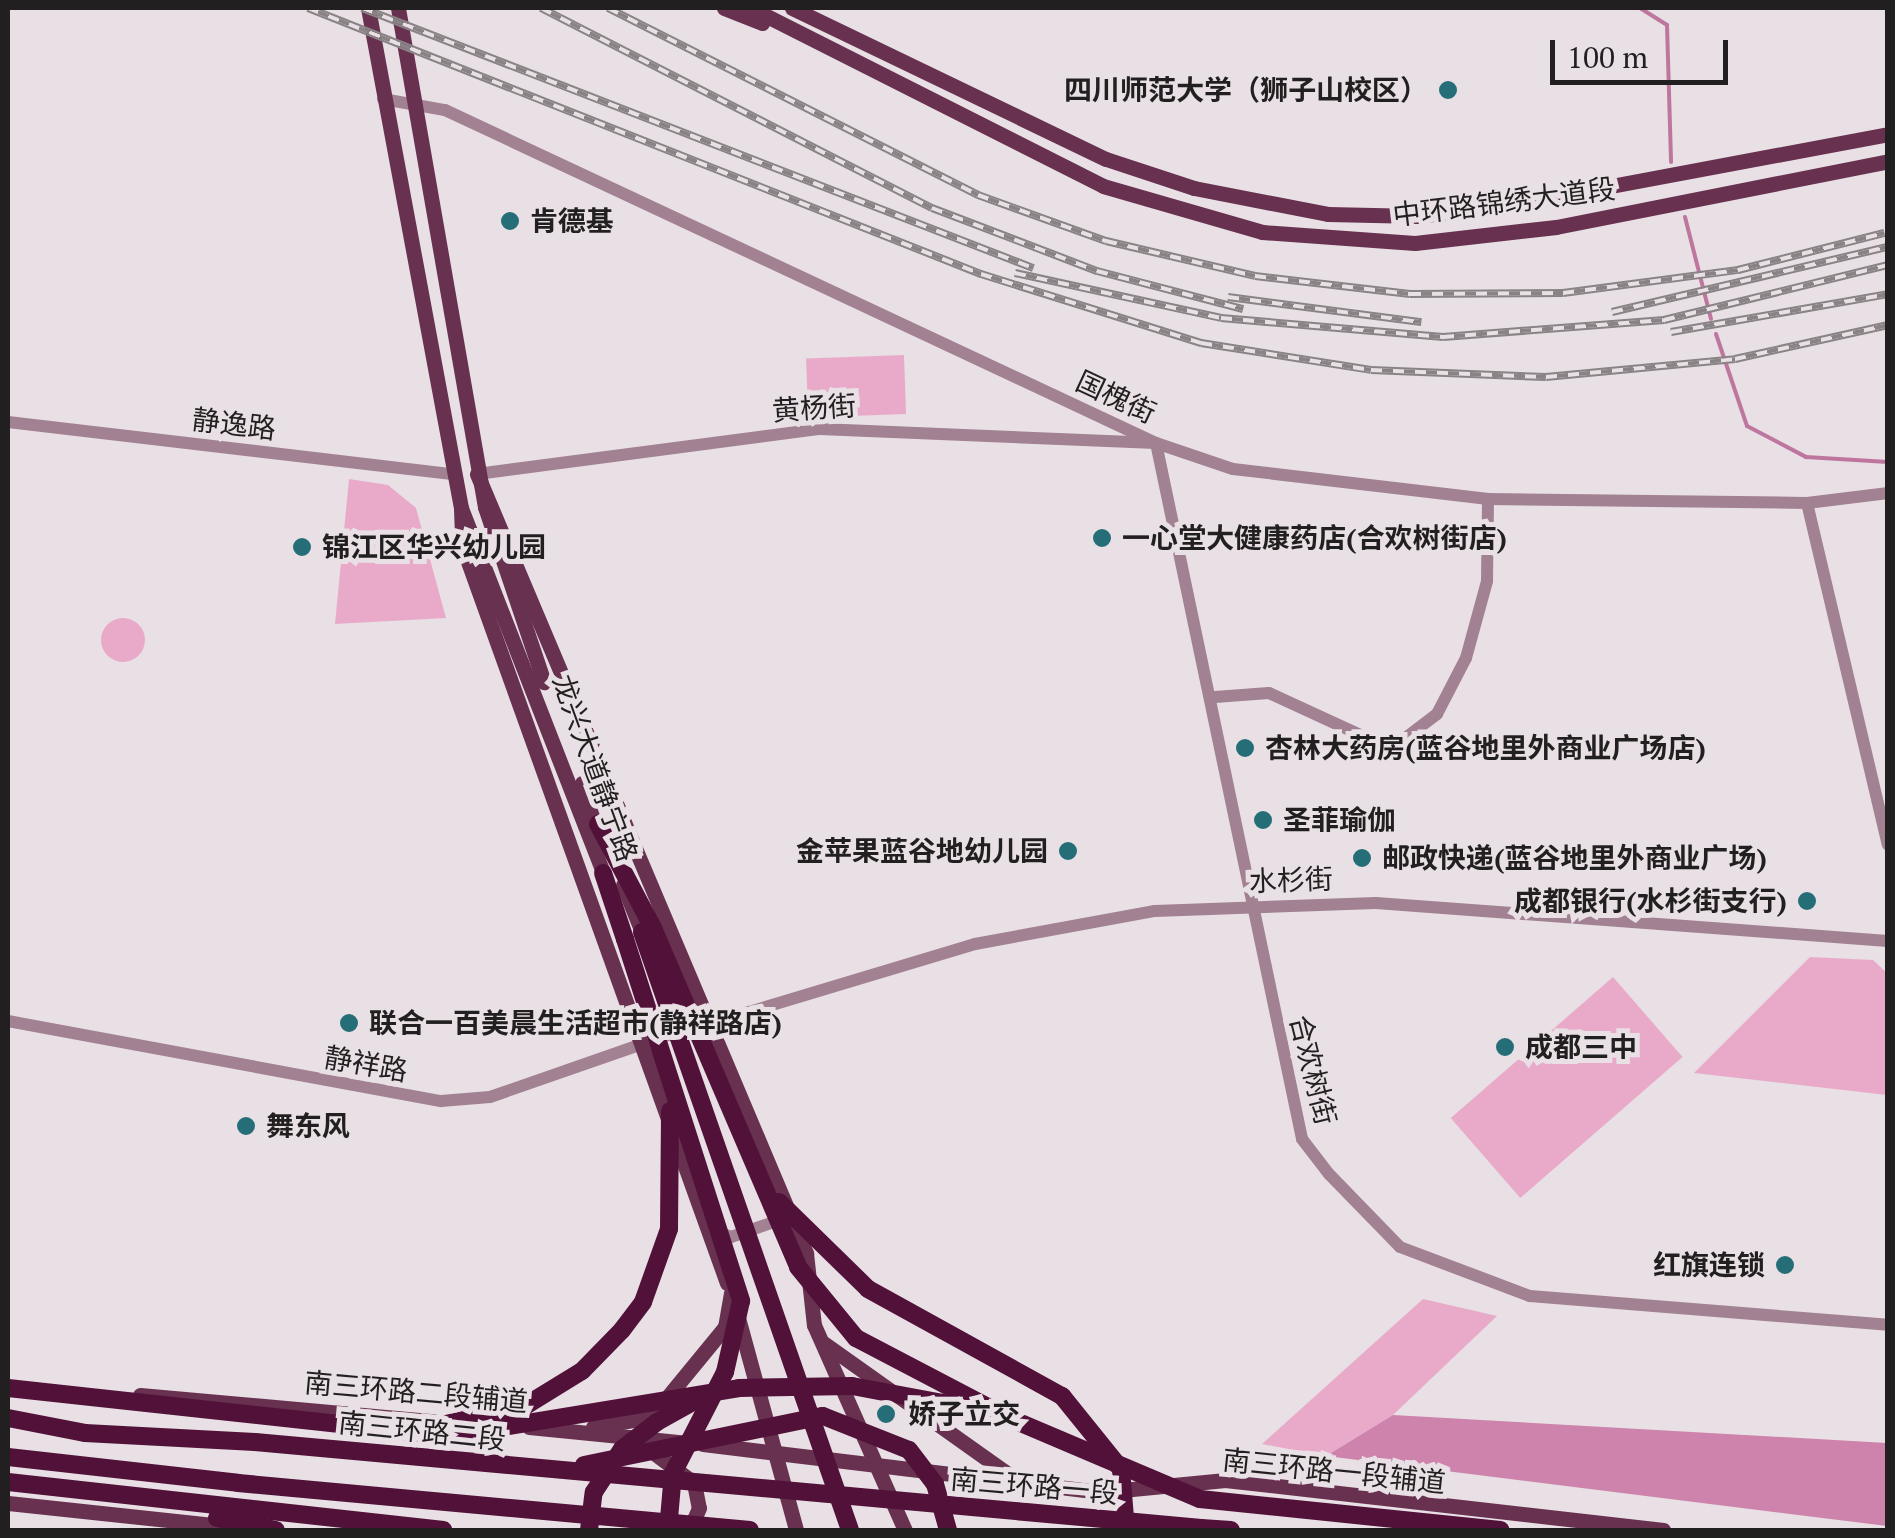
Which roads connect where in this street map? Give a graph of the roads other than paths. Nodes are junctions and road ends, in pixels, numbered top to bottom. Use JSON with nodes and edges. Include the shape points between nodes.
{"nodes":[{"id":1,"x":368,"y":8,"type":"edge"},
{"id":2,"x":398,"y":8,"type":"edge"},
{"id":3,"x":724,"y":8,"type":"edge"},
{"id":4,"x":751,"y":8,"type":"edge"},
{"id":5,"x":792,"y":8,"type":"edge"},
{"id":6,"x":810,"y":8,"type":"edge"},
{"id":7,"x":814,"y":43,"type":"junction"},
{"id":8,"x":893,"y":58,"type":"junction"},
{"id":9,"x":383,"y":99,"type":"junction"},
{"id":10,"x":412,"y":99,"type":"junction"},
{"id":11,"x":1888,"y":134,"type":"edge"},
{"id":12,"x":1888,"y":161,"type":"edge"},
{"id":13,"x":8,"y":422,"type":"edge"},
{"id":14,"x":1156,"y":443,"type":"junction"},
{"id":15,"x":454,"y":474,"type":"junction"},
{"id":16,"x":477,"y":474,"type":"junction"},
{"id":17,"x":1888,"y":493,"type":"edge"},
{"id":18,"x":1488,"y":499,"type":"junction"},
{"id":19,"x":1807,"y":503,"type":"junction"},
{"id":20,"x":460,"y":508,"type":"junction"},
{"id":21,"x":1215,"y":698,"type":"junction"},
{"id":22,"x":598,"y":824,"type":"joint"},
{"id":23,"x":1888,"y":845,"type":"edge"},
{"id":24,"x":603,"y":873,"type":"joint"},
{"id":25,"x":1250,"y":906,"type":"junction"},
{"id":26,"x":638,"y":934,"type":"junction"},
{"id":27,"x":1888,"y":941,"type":"edge"},
{"id":28,"x":8,"y":1021,"type":"edge"},
{"id":29,"x":709,"y":1024,"type":"junction"},
{"id":30,"x":645,"y":1043,"type":"junction"},
{"id":31,"x":670,"y":1090,"type":"junction"},
{"id":32,"x":755,"y":1163,"type":"junction"},
{"id":33,"x":790,"y":1216,"type":"junction"},
{"id":34,"x":703,"y":1217,"type":"junction"},
{"id":35,"x":731,"y":1293,"type":"junction"},
{"id":36,"x":814,"y":1325,"type":"junction"},
{"id":37,"x":1888,"y":1325,"type":"edge"},
{"id":38,"x":8,"y":1380,"type":"edge"},
{"id":39,"x":8,"y":1388,"type":"edge"},
{"id":40,"x":707,"y":1394,"type":"junction"},
{"id":41,"x":8,"y":1418,"type":"edge"},
{"id":42,"x":1009,"y":1418,"type":"junction"},
{"id":43,"x":370,"y":1428,"type":"junction"},
{"id":44,"x":566,"y":1429,"type":"junction"},
{"id":45,"x":623,"y":1439,"type":"junction"},
{"id":46,"x":780,"y":1452,"type":"junction"},
{"id":47,"x":8,"y":1457,"type":"edge"},
{"id":48,"x":821,"y":1459,"type":"joint"},
{"id":49,"x":877,"y":1468,"type":"junction"},
{"id":50,"x":530,"y":1469,"type":"junction"},
{"id":51,"x":1013,"y":1477,"type":"junction"},
{"id":52,"x":8,"y":1482,"type":"edge"},
{"id":53,"x":833,"y":1496,"type":"joint"},
{"id":54,"x":133,"y":1500,"type":"junction"},
{"id":55,"x":8,"y":1503,"type":"edge"},
{"id":56,"x":1201,"y":1528,"type":"edge"},
{"id":57,"x":263,"y":1530,"type":"edge"},
{"id":58,"x":276,"y":1530,"type":"edge"},
{"id":59,"x":442,"y":1530,"type":"edge"},
{"id":60,"x":589,"y":1530,"type":"edge"},
{"id":61,"x":668,"y":1530,"type":"edge"},
{"id":62,"x":690,"y":1530,"type":"edge"},
{"id":63,"x":750,"y":1530,"type":"edge"},
{"id":64,"x":796,"y":1530,"type":"edge"},
{"id":65,"x":838,"y":1530,"type":"edge"},
{"id":66,"x":850,"y":1530,"type":"edge"},
{"id":67,"x":905,"y":1530,"type":"edge"},
{"id":68,"x":948,"y":1530,"type":"edge"},
{"id":69,"x":1126,"y":1530,"type":"edge"},
{"id":70,"x":1230,"y":1530,"type":"edge"},
{"id":71,"x":1500,"y":1530,"type":"edge"},
{"id":72,"x":1664,"y":1530,"type":"edge"}],
"edges":[{"from":1,"to":9,"type":"main road","name":"龙兴大道静宁路"},
{"from":2,"to":10,"type":"main road","name":"龙兴大道静宁路"},
{"from":3,"to":7,"type":"main road"},
{"from":4,"to":7,"type":"main road","name":"中环路锦绣大道段"},
{"from":5,"to":8,"type":"main road","name":"中环路锦绣大道段"},
{"from":6,"to":8,"type":"main road"},
{"from":7,"to":12,"type":"main road","name":"中环路锦绣大道段","via":[[1103,186],[1198,219],[1312,238],[1415,243],[1556,227]]},
{"from":8,"to":11,"type":"main road","name":"中环路锦绣大道段","via":[[1106,158],[1194,188],[1328,214],[1418,216],[1529,201]]},
{"from":9,"to":10,"type":"street","name":"国槐街"},
{"from":9,"to":15,"type":"main road","name":"龙兴大道静宁路"},
{"from":10,"to":14,"type":"street","name":"国槐街"},
{"from":10,"to":16,"type":"main road","name":"龙兴大道静宁路"},
{"from":13,"to":15,"type":"street","name":"静逸路"},
{"from":14,"to":16,"type":"street","name":"黄杨街","via":[[820,430]]},
{"from":14,"to":18,"type":"street","name":"国槐街","via":[[1311,484]]},
{"from":14,"to":21,"type":"street","name":"合欢树街"},
{"from":15,"to":20,"type":"main road","name":"龙兴大道静宁路"},
{"from":16,"to":22,"type":"main road","name":"龙兴大道静宁路"},
{"from":16,"to":29,"type":"main road","via":[[564,663],[640,874]]},
{"from":17,"to":19,"type":"street","name":"国槐街"},
{"from":18,"to":19,"type":"street","name":"国槐街"},
{"from":18,"to":21,"type":"street","via":[[1487,581],[1466,658],[1437,714],[1392,749],[1270,692]]},
{"from":19,"to":23,"type":"street"},
{"from":20,"to":24,"type":"main road","name":"龙兴大道静宁路"},
{"from":20,"to":30,"type":"main road","via":[[462,544]]},
{"from":21,"to":25,"type":"street","name":"合欢树街"},
{"from":22,"to":26,"type":"highway"},
{"from":24,"to":26,"type":"highway"},
{"from":25,"to":27,"type":"street","name":"水杉街","via":[[1376,903]]},
{"from":25,"to":29,"type":"street","name":"水杉街","via":[[1155,912],[975,944]]},
{"from":25,"to":37,"type":"street","name":"合欢树街","via":[[1302,1139],[1400,1246],[1530,1296]]},
{"from":26,"to":31,"type":"highway","bridge":true},
{"from":26,"to":32,"type":"highway","bridge":true},
{"from":26,"to":65,"type":"highway","bridge":true},
{"from":26,"to":66,"type":"highway","bridge":true},
{"from":28,"to":30,"type":"street","name":"静祥路","via":[[441,1102],[490,1097]]},
{"from":29,"to":30,"type":"street","name":"静祥路"},
{"from":29,"to":33,"type":"main road"},
{"from":30,"to":34,"type":"main road"},
{"from":31,"to":43,"type":"highway","bridge":true,"via":[[669,1229],[643,1302],[622,1330],[582,1370],[525,1406],[424,1428]]},
{"from":31,"to":61,"type":"highway","bridge":true,"via":[[741,1300],[726,1372],[673,1472]]},
{"from":32,"to":42,"type":"highway","bridge":true,"via":[[819,1303],[856,1338]]},
{"from":32,"to":69,"type":"highway","bridge":true,"via":[[823,1254],[868,1289],[1016,1364],[1095,1428],[1121,1469]]},
{"from":33,"to":34,"type":"street","via":[[731,1237]]},
{"from":33,"to":36,"type":"main road","via":[[806,1253]]},
{"from":34,"to":35,"type":"main road"},
{"from":35,"to":44,"type":"main road","via":[[725,1327],[651,1418]]},
{"from":35,"to":46,"type":"main road"},
{"from":36,"to":49,"type":"main road"},
{"from":36,"to":51,"type":"main road","via":[[842,1358]]},
{"from":38,"to":44,"type":"main road","name":"南三环路二段辅道"},
{"from":39,"to":43,"type":"highway","bridge":true},
{"from":40,"to":42,"type":"highway","bridge":true,"via":[[852,1386]]},
{"from":40,"to":43,"type":"highway","bridge":true,"via":[[498,1432]]},
{"from":40,"to":60,"type":"highway","bridge":true,"via":[[622,1449],[594,1492]]},
{"from":41,"to":50,"type":"highway","name":"南三环路二段","bridge":true,"via":[[85,1433]]},
{"from":42,"to":71,"type":"highway","bridge":true,"via":[[1250,1511]]},
{"from":44,"to":45,"type":"main road","name":"南三环路二段辅道"},
{"from":45,"to":46,"type":"main road","name":"南三环路二段辅道"},
{"from":45,"to":62,"type":"main road","via":[[662,1455],[694,1484],[699,1508]]},
{"from":46,"to":48,"type":"main road","name":"南三环路二段辅道"},
{"from":46,"to":64,"type":"main road"},
{"from":47,"to":63,"type":"highway","bridge":true},
{"from":48,"to":49,"type":"main road","name":"南三环路一段辅道"},
{"from":49,"to":51,"type":"main road","name":"南三环路一段辅道"},
{"from":49,"to":67,"type":"main road"},
{"from":50,"to":53,"type":"highway","name":"南三环路二段","bridge":true},
{"from":50,"to":68,"type":"highway","bridge":true,"via":[[628,1462],[824,1416],[910,1450],[935,1484]]},
{"from":51,"to":72,"type":"main road","name":"南三环路一段辅道","via":[[1147,1492],[1225,1480]]},
{"from":52,"to":54,"type":"highway"},
{"from":53,"to":56,"type":"highway","name":"南三环路一段","bridge":true},
{"from":54,"to":58,"type":"highway"},
{"from":54,"to":59,"type":"highway"},
{"from":55,"to":57,"type":"main road"},
{"from":56,"to":70,"type":"highway","name":"南三环路一段"}]}
